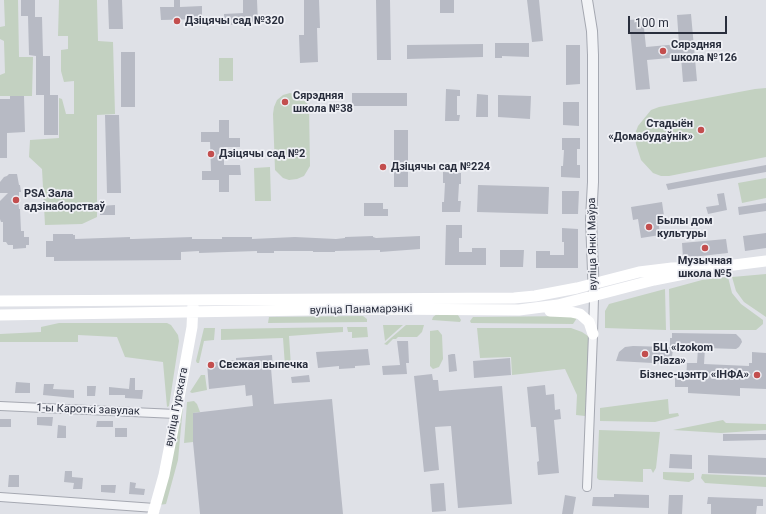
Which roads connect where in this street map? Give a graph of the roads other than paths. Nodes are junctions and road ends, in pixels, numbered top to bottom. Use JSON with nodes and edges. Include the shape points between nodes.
{"nodes":[{"id":1,"x":587,"y":0,"type":"edge"},
{"id":2,"x":766,"y":261,"type":"edge"},
{"id":3,"x":718,"y":267,"type":"junction"},
{"id":4,"x":593,"y":284,"type":"junction"},
{"id":5,"x":594,"y":297,"type":"junction"},
{"id":6,"x":193,"y":300,"type":"junction"},
{"id":7,"x":0,"y":301,"type":"edge"},
{"id":8,"x":519,"y":310,"type":"junction"},
{"id":9,"x":194,"y":312,"type":"junction"},
{"id":10,"x":0,"y":315,"type":"edge"},
{"id":11,"x":593,"y":334,"type":"junction"},
{"id":12,"x":0,"y":406,"type":"edge"},
{"id":13,"x":176,"y":414,"type":"junction"},
{"id":14,"x":587,"y":487,"type":"dead end"},
{"id":15,"x":0,"y":498,"type":"edge"},
{"id":16,"x":154,"y":511,"type":"edge"}],
"edges":[{"from":1,"to":4,"type":"street","name":"вуліца Янкі Маўра","via":[[593,55]]},
{"from":2,"to":3,"type":"main road","name":"вуліца Панамарэнкі"},
{"from":3,"to":4,"type":"main road","name":"вуліца Панамарэнкі","via":[[639,272]]},
{"from":3,"to":5,"type":"main road","name":"вуліца Панамарэнкі","via":[[654,280]]},
{"from":4,"to":5,"type":"street","name":"вуліца Янкі Маўра"},
{"from":4,"to":6,"type":"main road","name":"вуліца Панамарэнкі","via":[[514,298]]},
{"from":5,"to":8,"type":"main road","name":"вуліца Панамарэнкі"},
{"from":5,"to":11,"type":"street","name":"вуліца Янкі Маўра"},
{"from":6,"to":7,"type":"main road","name":"вуліца Панамарэнкі"},
{"from":6,"to":9,"type":"main road","name":"вуліца Гурскага"},
{"from":8,"to":9,"type":"main road","name":"вуліца Панамарэнкі"},
{"from":8,"to":11,"type":"main road","via":[[580,314],[589,322]]},
{"from":9,"to":10,"type":"main road","name":"вуліца Панамарэнкі"},
{"from":9,"to":13,"type":"main road","name":"вуліца Гурскага"},
{"from":11,"to":14,"type":"street","name":"вуліца Янкі Маўра"},
{"from":12,"to":13,"type":"street","name":"1-ы Кароткі завулак"},
{"from":13,"to":16,"type":"main road","name":"вуліца Гурскага"},
{"from":15,"to":16,"type":"street"}]}
